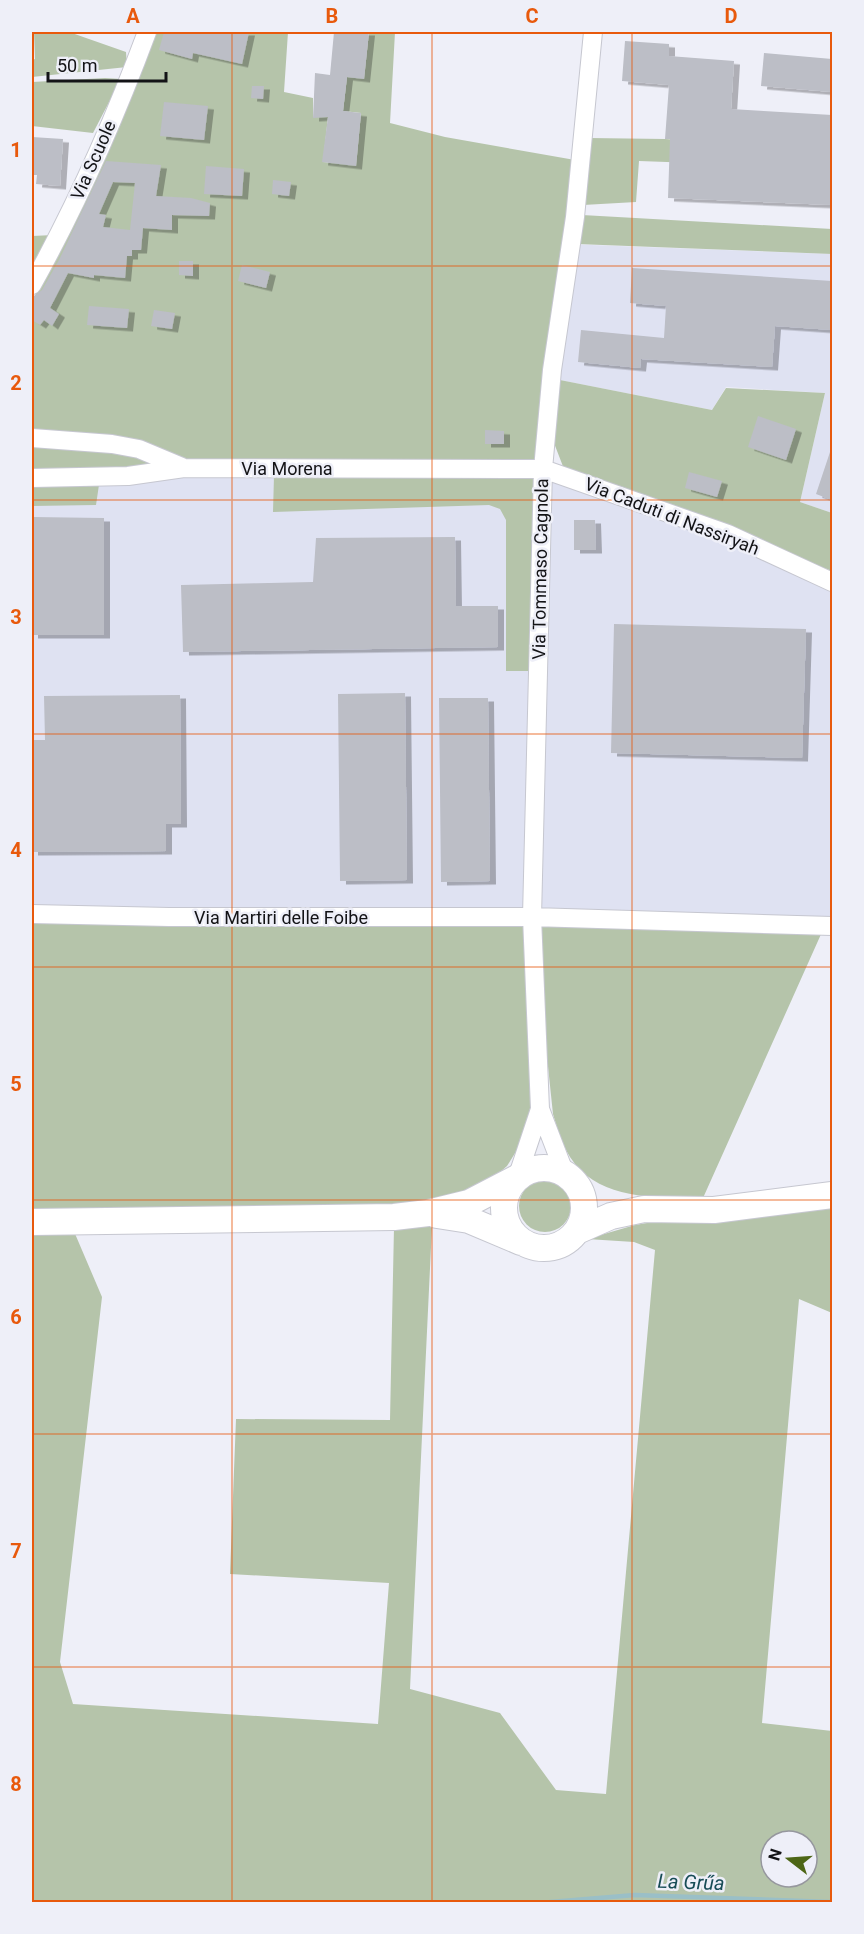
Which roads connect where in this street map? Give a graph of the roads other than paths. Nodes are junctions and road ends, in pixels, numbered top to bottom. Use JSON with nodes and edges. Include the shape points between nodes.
{"nodes":[{"id":1,"x":147,"y":32,"type":"edge"},
{"id":2,"x":593,"y":32,"type":"edge"},
{"id":3,"x":32,"y":285,"type":"edge"},
{"id":4,"x":32,"y":438,"type":"edge"},
{"id":5,"x":184,"y":468,"type":"junction"},
{"id":6,"x":543,"y":469,"type":"junction"},
{"id":7,"x":32,"y":478,"type":"edge"},
{"id":8,"x":832,"y":582,"type":"edge"},
{"id":9,"x":32,"y":914,"type":"edge"},
{"id":10,"x":531,"y":917,"type":"junction"},
{"id":11,"x":832,"y":926,"type":"edge"},
{"id":12,"x":540,"y":1109,"type":"junction"},
{"id":13,"x":565,"y":1174,"type":"junction"},
{"id":14,"x":517,"y":1179,"type":"junction"},
{"id":15,"x":832,"y":1195,"type":"edge"},
{"id":16,"x":644,"y":1209,"type":"junction"},
{"id":17,"x":428,"y":1213,"type":"junction"},
{"id":18,"x":32,"y":1222,"type":"edge"},
{"id":19,"x":577,"y":1231,"type":"junction"},
{"id":20,"x":525,"y":1244,"type":"junction"}],
"edges":[{"from":1,"to":3,"type":"street","name":"Via Scuole","via":[[65,225]]},
{"from":2,"to":6,"type":"street","name":"Via Tommaso Cagnola","via":[[575,217],[552,370]]},
{"from":4,"to":5,"type":"street","via":[[139,449]]},
{"from":5,"to":6,"type":"street","name":"Via Morena"},
{"from":5,"to":7,"type":"street","name":"Via Morena","via":[[128,476]]},
{"from":6,"to":8,"type":"street","name":"Via Caduti di Nassiryah","via":[[728,534]]},
{"from":6,"to":10,"type":"street","name":"Via Tommaso Cagnola"},
{"from":9,"to":10,"type":"street","name":"Via Martiri delle Foibe"},
{"from":10,"to":11,"type":"street"},
{"from":10,"to":12,"type":"street","name":"Via Tommaso Cagnola"},
{"from":12,"to":13,"type":"street","name":"Via Tommaso Cagnola"},
{"from":12,"to":14,"type":"street","name":"Via Tommaso Cagnola"},
{"from":13,"to":14,"type":"main road","via":[[550,1168],[535,1169]]},
{"from":13,"to":16,"type":"main road","via":[[609,1200]]},
{"from":13,"to":19,"type":"main road","via":[[574,1180],[584,1201],[584,1216]]},
{"from":14,"to":17,"type":"main road","via":[[469,1203]]},
{"from":14,"to":20,"type":"main road","via":[[505,1198],[505,1218],[512,1233]]},
{"from":15,"to":16,"type":"main road","via":[[714,1210]]},
{"from":16,"to":19,"type":"main road","via":[[611,1216]]},
{"from":17,"to":18,"type":"main road","via":[[394,1217]]},
{"from":17,"to":20,"type":"main road","via":[[469,1220]]},
{"from":19,"to":20,"type":"main road","via":[[564,1244],[537,1248]]}]}
